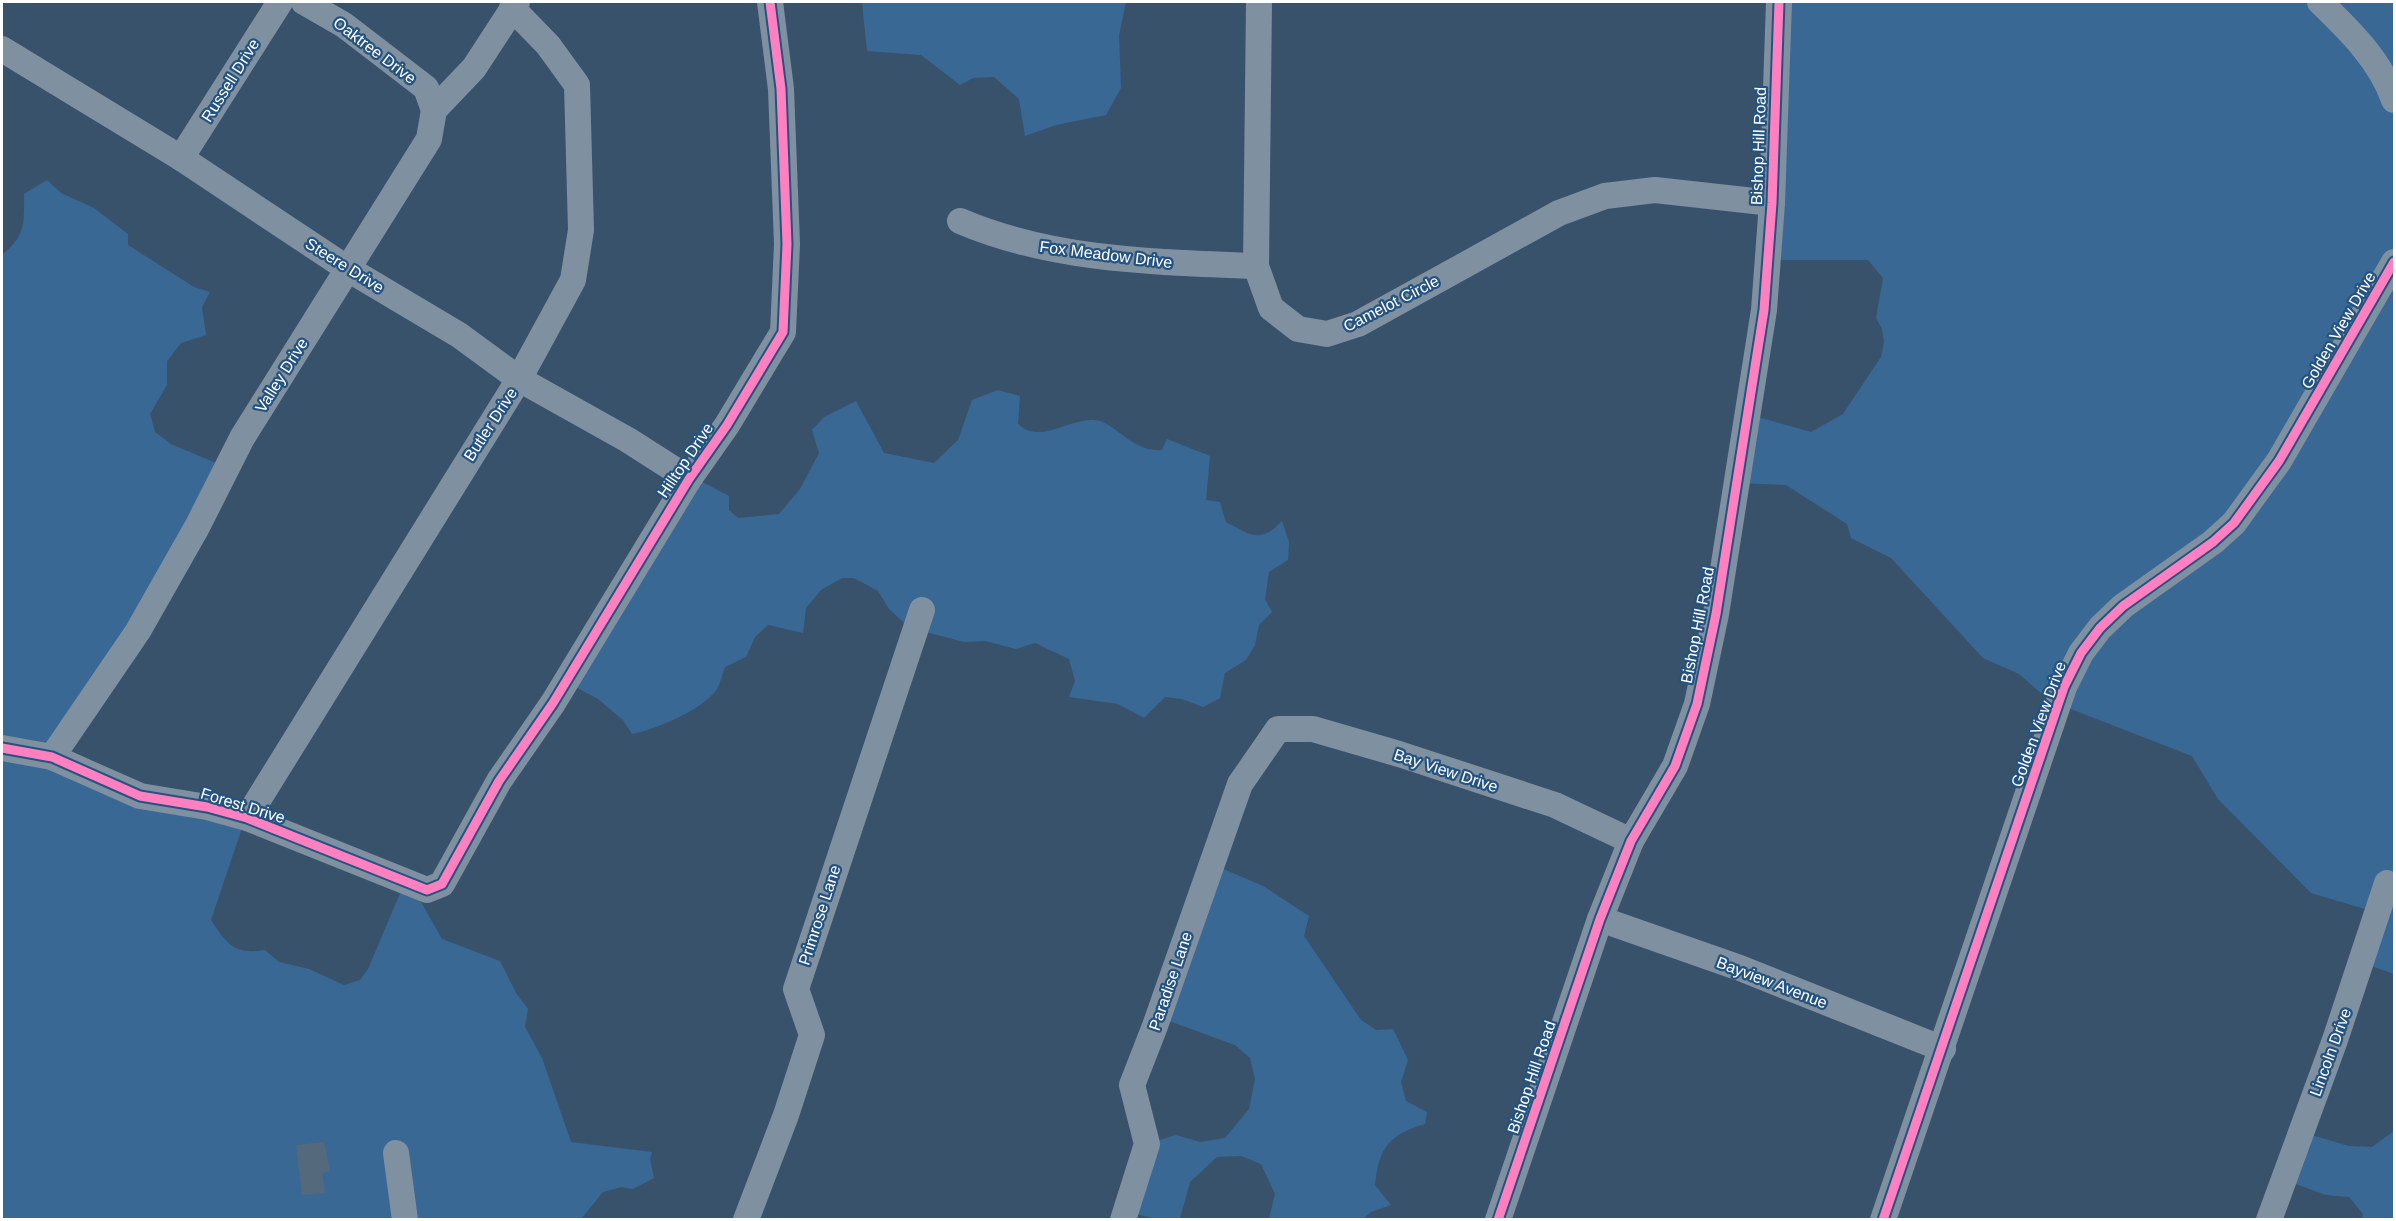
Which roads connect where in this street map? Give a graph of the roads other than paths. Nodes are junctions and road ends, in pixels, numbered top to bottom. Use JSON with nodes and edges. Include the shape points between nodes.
{"nodes":[{"id":1,"x":280,"y":2,"type":"edge"},
{"id":2,"x":303,"y":2,"type":"edge"},
{"id":3,"x":771,"y":2,"type":"edge"},
{"id":4,"x":1259,"y":2,"type":"edge"},
{"id":5,"x":1779,"y":2,"type":"edge"},
{"id":6,"x":2320,"y":2,"type":"edge"},
{"id":7,"x":514,"y":5,"type":"edge"},
{"id":8,"x":6,"y":60,"type":"edge"},
{"id":9,"x":2394,"y":100,"type":"edge"},
{"id":10,"x":434,"y":110,"type":"junction"},
{"id":11,"x":181,"y":158,"type":"junction"},
{"id":12,"x":1772,"y":203,"type":"junction"},
{"id":13,"x":960,"y":221,"type":"dead end"},
{"id":14,"x":2394,"y":262,"type":"edge"},
{"id":15,"x":1256,"y":266,"type":"junction"},
{"id":16,"x":348,"y":268,"type":"junction"},
{"id":17,"x":519,"y":379,"type":"junction"},
{"id":18,"x":689,"y":479,"type":"junction"},
{"id":19,"x":922,"y":610,"type":"dead end"},
{"id":20,"x":2,"y":748,"type":"edge"},
{"id":21,"x":1265,"y":749,"type":"joint"},
{"id":22,"x":52,"y":757,"type":"junction"},
{"id":23,"x":247,"y":818,"type":"junction"},
{"id":24,"x":1631,"y":841,"type":"junction"},
{"id":25,"x":2387,"y":883,"type":"dead end"},
{"id":26,"x":438,"y":886,"type":"joint"},
{"id":27,"x":1600,"y":919,"type":"junction"},
{"id":28,"x":1943,"y":1049,"type":"junction"},
{"id":29,"x":396,"y":1154,"type":"dead end"},
{"id":30,"x":405,"y":1220,"type":"edge"},
{"id":31,"x":746,"y":1220,"type":"edge"},
{"id":32,"x":1123,"y":1220,"type":"edge"},
{"id":33,"x":1498,"y":1220,"type":"edge"},
{"id":34,"x":1883,"y":1220,"type":"edge"},
{"id":35,"x":2269,"y":1220,"type":"edge"}],
"edges":[{"from":1,"to":11,"type":"street","name":"Russell Drive"},
{"from":2,"to":10,"type":"street","name":"Oaktree Drive","via":[[344,25],[426,88]]},
{"from":3,"to":18,"type":"street","name":"Hilltop Drive","via":[[781,89],[785,208],[783,332]]},
{"from":4,"to":15,"type":"street","name":"Camelot Circle"},
{"from":5,"to":12,"type":"street","name":"Bishop Hill Road"},
{"from":6,"to":9,"type":"street","via":[[2356,37]]},
{"from":7,"to":10,"type":"street","via":[[474,68]]},
{"from":7,"to":17,"type":"street","name":"Butler Drive","via":[[577,85],[581,230],[573,280]]},
{"from":8,"to":11,"type":"street","name":"Steere Drive"},
{"from":10,"to":16,"type":"street","name":"Valley Drive","via":[[429,139]]},
{"from":11,"to":16,"type":"street","name":"Steere Drive"},
{"from":12,"to":15,"type":"street","name":"Camelot Circle","via":[[1654,190],[1605,196],[1559,213],[1358,324],[1327,334],[1298,329],[1271,308]]},
{"from":12,"to":24,"type":"street","name":"Bishop Hill Road","via":[[1755,375],[1716,614],[1697,704],[1675,766]]},
{"from":13,"to":15,"type":"street","name":"Fox Meadow Drive","via":[[999,238],[1050,250],[1144,261]]},
{"from":14,"to":28,"type":"street","name":"Golden View Drive","via":[[2279,461],[2234,523],[2123,606],[2081,653],[2064,687]]},
{"from":16,"to":17,"type":"street","name":"Steere Drive","via":[[459,335]]},
{"from":16,"to":22,"type":"street","name":"Valley Drive","via":[[242,438],[198,527],[138,631]]},
{"from":17,"to":18,"type":"street","name":"Steere Drive"},
{"from":17,"to":23,"type":"street","name":"Butler Drive"},
{"from":18,"to":26,"type":"street","name":"Hilltop Drive","via":[[553,703],[499,781]]},
{"from":19,"to":31,"type":"street","name":"Primrose Lane","via":[[796,989],[812,1035]]},
{"from":20,"to":22,"type":"street","name":"Forest Drive"},
{"from":21,"to":24,"type":"street","name":"Bay View Drive","via":[[1278,729],[1313,729],[1555,805]]},
{"from":21,"to":32,"type":"street","name":"Paradise Lane","via":[[1240,784],[1132,1085],[1147,1144]]},
{"from":22,"to":23,"type":"street","name":"Forest Drive","via":[[140,796]]},
{"from":23,"to":26,"type":"street","name":"Forest Drive","via":[[427,890]]},
{"from":24,"to":27,"type":"street","name":"Bishop Hill Road"},
{"from":25,"to":35,"type":"street","name":"Lincoln Drive"},
{"from":27,"to":28,"type":"street","name":"Bayview Avenue","via":[[1740,968]]},
{"from":27,"to":33,"type":"street","name":"Bishop Hill Road"},
{"from":28,"to":34,"type":"street","name":"Golden View Drive"},
{"from":29,"to":30,"type":"street"}]}
